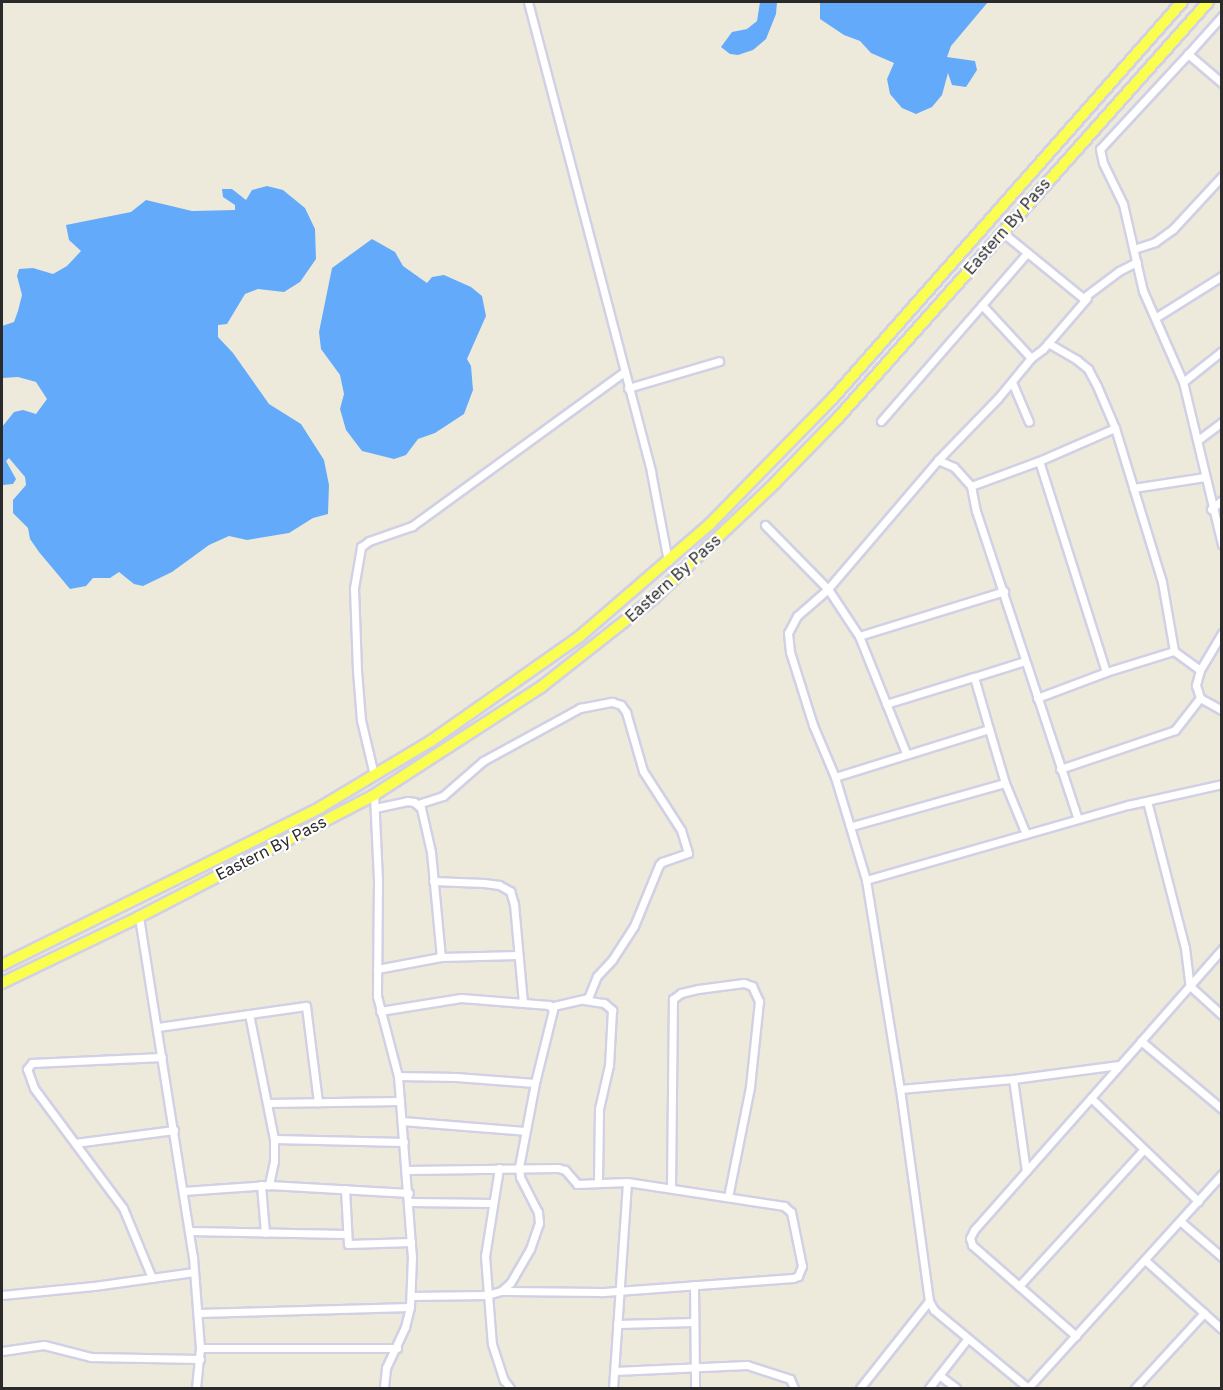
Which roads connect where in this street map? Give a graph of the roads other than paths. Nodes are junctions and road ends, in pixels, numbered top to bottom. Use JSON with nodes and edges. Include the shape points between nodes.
{"nodes":[{"id":1,"x":528,"y":2,"type":"edge"},
{"id":2,"x":1182,"y":2,"type":"edge"},
{"id":3,"x":1208,"y":2,"type":"edge"},
{"id":4,"x":1221,"y":16,"type":"edge"},
{"id":5,"x":1188,"y":54,"type":"junction"},
{"id":6,"x":1221,"y":83,"type":"edge"},
{"id":7,"x":1221,"y":176,"type":"edge"},
{"id":8,"x":1002,"y":232,"type":"junction"},
{"id":9,"x":1134,"y":249,"type":"junction"},
{"id":10,"x":1027,"y":253,"type":"junction"},
{"id":11,"x":1137,"y":261,"type":"junction"},
{"id":12,"x":1221,"y":276,"type":"edge"},
{"id":13,"x":1087,"y":298,"type":"junction"},
{"id":14,"x":982,"y":305,"type":"junction"},
{"id":15,"x":1155,"y":318,"type":"junction"},
{"id":16,"x":1048,"y":343,"type":"junction"},
{"id":17,"x":1221,"y":351,"type":"edge"},
{"id":18,"x":1031,"y":358,"type":"junction"},
{"id":19,"x":719,"y":361,"type":"dead end"},
{"id":20,"x":624,"y":372,"type":"junction"},
{"id":21,"x":1012,"y":382,"type":"junction"},
{"id":22,"x":1183,"y":382,"type":"junction"},
{"id":23,"x":628,"y":388,"type":"junction"},
{"id":24,"x":881,"y":421,"type":"dead end"},
{"id":25,"x":1029,"y":422,"type":"dead end"},
{"id":26,"x":1221,"y":422,"type":"edge"},
{"id":27,"x":1115,"y":428,"type":"junction"},
{"id":28,"x":1198,"y":440,"type":"junction"},
{"id":29,"x":938,"y":460,"type":"junction"},
{"id":30,"x":1039,"y":461,"type":"junction"},
{"id":31,"x":1204,"y":477,"type":"junction"},
{"id":32,"x":971,"y":486,"type":"junction"},
{"id":33,"x":1133,"y":488,"type":"junction"},
{"id":34,"x":1221,"y":500,"type":"edge"},
{"id":35,"x":1211,"y":509,"type":"junction"},
{"id":36,"x":765,"y":525,"type":"dead end"},
{"id":37,"x":1221,"y":544,"type":"edge"},
{"id":38,"x":668,"y":561,"type":"junction"},
{"id":39,"x":828,"y":589,"type":"junction"},
{"id":40,"x":1004,"y":591,"type":"junction"},
{"id":41,"x":1221,"y":633,"type":"edge"},
{"id":42,"x":859,"y":636,"type":"junction"},
{"id":43,"x":1214,"y":647,"type":"junction"},
{"id":44,"x":1174,"y":651,"type":"junction"},
{"id":45,"x":1221,"y":651,"type":"edge"},
{"id":46,"x":1025,"y":661,"type":"junction"},
{"id":47,"x":1200,"y":670,"type":"junction"},
{"id":48,"x":1106,"y":672,"type":"junction"},
{"id":49,"x":974,"y":677,"type":"junction"},
{"id":50,"x":1037,"y":698,"type":"junction"},
{"id":51,"x":1200,"y":698,"type":"junction"},
{"id":52,"x":886,"y":704,"type":"junction"},
{"id":53,"x":1221,"y":711,"type":"edge"},
{"id":54,"x":989,"y":729,"type":"junction"},
{"id":55,"x":906,"y":753,"type":"junction"},
{"id":56,"x":1060,"y":769,"type":"junction"},
{"id":57,"x":374,"y":775,"type":"junction"},
{"id":58,"x":836,"y":777,"type":"junction"},
{"id":59,"x":1005,"y":783,"type":"junction"},
{"id":60,"x":1221,"y":784,"type":"edge"},
{"id":61,"x":374,"y":795,"type":"junction"},
{"id":62,"x":1147,"y":801,"type":"junction"},
{"id":63,"x":418,"y":804,"type":"junction"},
{"id":64,"x":375,"y":808,"type":"junction"},
{"id":65,"x":1078,"y":819,"type":"junction"},
{"id":66,"x":852,"y":826,"type":"junction"},
{"id":67,"x":1026,"y":834,"type":"junction"},
{"id":68,"x":866,"y":880,"type":"junction"},
{"id":69,"x":434,"y":881,"type":"junction"},
{"id":70,"x":139,"y":917,"type":"junction"},
{"id":71,"x":1221,"y":949,"type":"edge"},
{"id":72,"x":518,"y":955,"type":"junction"},
{"id":73,"x":441,"y":957,"type":"junction"},
{"id":74,"x":2,"y":965,"type":"edge"},
{"id":75,"x":377,"y":969,"type":"junction"},
{"id":76,"x":2,"y":983,"type":"edge"},
{"id":77,"x":1190,"y":986,"type":"junction"},
{"id":78,"x":584,"y":1000,"type":"junction"},
{"id":79,"x":523,"y":1002,"type":"junction"},
{"id":80,"x":552,"y":1006,"type":"junction"},
{"id":81,"x":380,"y":1011,"type":"junction"},
{"id":82,"x":249,"y":1014,"type":"junction"},
{"id":83,"x":1221,"y":1015,"type":"edge"},
{"id":84,"x":158,"y":1027,"type":"junction"},
{"id":85,"x":1141,"y":1041,"type":"junction"},
{"id":86,"x":162,"y":1057,"type":"junction"},
{"id":87,"x":1119,"y":1065,"type":"junction"},
{"id":88,"x":398,"y":1076,"type":"junction"},
{"id":89,"x":1013,"y":1079,"type":"junction"},
{"id":90,"x":535,"y":1083,"type":"junction"},
{"id":91,"x":900,"y":1089,"type":"junction"},
{"id":92,"x":1091,"y":1098,"type":"junction"},
{"id":93,"x":400,"y":1101,"type":"junction"},
{"id":94,"x":318,"y":1102,"type":"junction"},
{"id":95,"x":268,"y":1103,"type":"junction"},
{"id":96,"x":1221,"y":1109,"type":"edge"},
{"id":97,"x":402,"y":1121,"type":"junction"},
{"id":98,"x":174,"y":1130,"type":"junction"},
{"id":99,"x":525,"y":1131,"type":"junction"},
{"id":100,"x":274,"y":1139,"type":"junction"},
{"id":101,"x":404,"y":1142,"type":"junction"},
{"id":102,"x":75,"y":1143,"type":"junction"},
{"id":103,"x":1144,"y":1149,"type":"junction"},
{"id":104,"x":519,"y":1167,"type":"junction"},
{"id":105,"x":499,"y":1168,"type":"junction"},
{"id":106,"x":407,"y":1170,"type":"junction"},
{"id":107,"x":1026,"y":1171,"type":"junction"},
{"id":108,"x":1220,"y":1178,"type":"edge"},
{"id":109,"x":627,"y":1182,"type":"junction"},
{"id":110,"x":598,"y":1183,"type":"junction"},
{"id":111,"x":265,"y":1185,"type":"junction"},
{"id":112,"x":671,"y":1188,"type":"junction"},
{"id":113,"x":345,"y":1189,"type":"junction"},
{"id":114,"x":183,"y":1191,"type":"junction"},
{"id":115,"x":409,"y":1192,"type":"junction"},
{"id":116,"x":728,"y":1197,"type":"junction"},
{"id":117,"x":1198,"y":1201,"type":"junction"},
{"id":118,"x":410,"y":1202,"type":"junction"},
{"id":119,"x":494,"y":1203,"type":"junction"},
{"id":120,"x":1180,"y":1221,"type":"junction"},
{"id":121,"x":189,"y":1231,"type":"junction"},
{"id":122,"x":265,"y":1233,"type":"junction"},
{"id":123,"x":346,"y":1234,"type":"junction"},
{"id":124,"x":411,"y":1242,"type":"junction"},
{"id":125,"x":1221,"y":1257,"type":"edge"},
{"id":126,"x":1145,"y":1260,"type":"junction"},
{"id":127,"x":194,"y":1272,"type":"junction"},
{"id":128,"x":152,"y":1278,"type":"junction"},
{"id":129,"x":694,"y":1284,"type":"junction"},
{"id":130,"x":1019,"y":1286,"type":"junction"},
{"id":131,"x":619,"y":1290,"type":"junction"},
{"id":132,"x":501,"y":1291,"type":"junction"},
{"id":133,"x":2,"y":1295,"type":"edge"},
{"id":134,"x":488,"y":1295,"type":"junction"},
{"id":135,"x":411,"y":1296,"type":"junction"},
{"id":136,"x":929,"y":1301,"type":"junction"},
{"id":137,"x":410,"y":1307,"type":"junction"},
{"id":138,"x":199,"y":1313,"type":"junction"},
{"id":139,"x":1204,"y":1313,"type":"junction"},
{"id":140,"x":694,"y":1322,"type":"junction"},
{"id":141,"x":617,"y":1324,"type":"junction"},
{"id":142,"x":1221,"y":1329,"type":"edge"},
{"id":143,"x":1076,"y":1336,"type":"junction"},
{"id":144,"x":968,"y":1338,"type":"junction"},
{"id":145,"x":201,"y":1348,"type":"junction"},
{"id":146,"x":397,"y":1348,"type":"junction"},
{"id":147,"x":2,"y":1351,"type":"edge"},
{"id":148,"x":200,"y":1359,"type":"junction"},
{"id":149,"x":695,"y":1368,"type":"junction"},
{"id":150,"x":615,"y":1371,"type":"junction"},
{"id":151,"x":939,"y":1375,"type":"junction"},
{"id":152,"x":196,"y":1389,"type":"edge"},
{"id":153,"x":384,"y":1389,"type":"edge"},
{"id":154,"x":510,"y":1389,"type":"edge"},
{"id":155,"x":613,"y":1389,"type":"edge"},
{"id":156,"x":695,"y":1389,"type":"edge"},
{"id":157,"x":794,"y":1389,"type":"edge"},
{"id":158,"x":860,"y":1389,"type":"edge"},
{"id":159,"x":929,"y":1389,"type":"edge"},
{"id":160,"x":956,"y":1389,"type":"edge"},
{"id":161,"x":1028,"y":1389,"type":"edge"},
{"id":162,"x":1135,"y":1389,"type":"edge"}],
"edges":[{"from":1,"to":20,"type":"street"},
{"from":2,"to":38,"type":"main road","name":"Eastern By Pass","via":[[833,398],[710,524]]},
{"from":3,"to":8,"type":"main road","name":"Eastern By Pass"},
{"from":4,"to":5,"type":"street"},
{"from":5,"to":6,"type":"street"},
{"from":5,"to":9,"type":"street","via":[[1100,149],[1123,204]]},
{"from":7,"to":9,"type":"street","via":[[1173,230]]},
{"from":8,"to":10,"type":"street"},
{"from":8,"to":61,"type":"main road","name":"Eastern By Pass","via":[[838,418],[654,598],[541,687]]},
{"from":9,"to":11,"type":"street"},
{"from":10,"to":13,"type":"street"},
{"from":10,"to":14,"type":"street"},
{"from":11,"to":13,"type":"street"},
{"from":11,"to":15,"type":"street","via":[[1143,291]]},
{"from":12,"to":15,"type":"street"},
{"from":13,"to":16,"type":"street"},
{"from":14,"to":18,"type":"street"},
{"from":14,"to":24,"type":"street"},
{"from":15,"to":22,"type":"street"},
{"from":16,"to":18,"type":"street"},
{"from":16,"to":27,"type":"street","via":[[1088,369]]},
{"from":17,"to":22,"type":"street"},
{"from":18,"to":21,"type":"street"},
{"from":19,"to":23,"type":"street"},
{"from":20,"to":23,"type":"street"},
{"from":20,"to":57,"type":"street","via":[[411,526],[361,547],[354,588],[357,670],[361,720]]},
{"from":21,"to":25,"type":"street"},
{"from":21,"to":29,"type":"street"},
{"from":22,"to":28,"type":"street"},
{"from":23,"to":38,"type":"street","via":[[651,472]]},
{"from":26,"to":28,"type":"street"},
{"from":27,"to":30,"type":"street"},
{"from":27,"to":33,"type":"street"},
{"from":28,"to":31,"type":"street"},
{"from":29,"to":32,"type":"street","via":[[954,467]]},
{"from":29,"to":39,"type":"street"},
{"from":30,"to":32,"type":"street"},
{"from":30,"to":48,"type":"street"},
{"from":31,"to":33,"type":"street"},
{"from":31,"to":35,"type":"street"},
{"from":32,"to":40,"type":"street"},
{"from":33,"to":44,"type":"street","via":[[1162,582]]},
{"from":34,"to":35,"type":"street"},
{"from":35,"to":37,"type":"street"},
{"from":36,"to":39,"type":"street"},
{"from":38,"to":57,"type":"main road","name":"Eastern By Pass","via":[[531,674]]},
{"from":39,"to":42,"type":"street"},
{"from":39,"to":58,"type":"street","via":[[797,616],[788,633],[790,652],[813,725]]},
{"from":40,"to":42,"type":"street"},
{"from":40,"to":46,"type":"street"},
{"from":41,"to":43,"type":"street"},
{"from":42,"to":52,"type":"street"},
{"from":43,"to":45,"type":"street"},
{"from":43,"to":47,"type":"street"},
{"from":44,"to":47,"type":"street"},
{"from":44,"to":48,"type":"street"},
{"from":46,"to":49,"type":"street"},
{"from":46,"to":50,"type":"street"},
{"from":47,"to":51,"type":"street","via":[[1196,685]]},
{"from":48,"to":50,"type":"street"},
{"from":49,"to":52,"type":"street"},
{"from":49,"to":54,"type":"street"},
{"from":50,"to":56,"type":"street"},
{"from":51,"to":53,"type":"street"},
{"from":51,"to":56,"type":"street","via":[[1175,730]]},
{"from":52,"to":55,"type":"street"},
{"from":54,"to":55,"type":"street"},
{"from":54,"to":59,"type":"street"},
{"from":55,"to":58,"type":"street"},
{"from":56,"to":65,"type":"street"},
{"from":57,"to":74,"type":"main road","name":"Eastern By Pass","via":[[310,812]]},
{"from":58,"to":66,"type":"street"},
{"from":59,"to":66,"type":"street"},
{"from":59,"to":67,"type":"street"},
{"from":60,"to":62,"type":"street"},
{"from":61,"to":64,"type":"street"},
{"from":61,"to":70,"type":"main road","name":"Eastern By Pass"},
{"from":62,"to":65,"type":"street"},
{"from":62,"to":77,"type":"street","via":[[1185,948]]},
{"from":63,"to":64,"type":"street","via":[[407,801]]},
{"from":63,"to":69,"type":"street","via":[[425,820]]},
{"from":63,"to":78,"type":"street","via":[[443,796],[483,761],[567,714],[604,702],[621,705],[644,771],[681,830],[688,853],[659,865],[634,926]]},
{"from":64,"to":75,"type":"street"},
{"from":65,"to":67,"type":"street"},
{"from":66,"to":68,"type":"street"},
{"from":67,"to":68,"type":"street"},
{"from":68,"to":91,"type":"street"},
{"from":69,"to":72,"type":"street","via":[[484,882],[510,891]]},
{"from":69,"to":73,"type":"street"},
{"from":70,"to":76,"type":"main road","name":"Eastern By Pass"},
{"from":70,"to":84,"type":"street"},
{"from":71,"to":77,"type":"street"},
{"from":72,"to":73,"type":"street"},
{"from":72,"to":79,"type":"street"},
{"from":73,"to":75,"type":"street"},
{"from":75,"to":81,"type":"street"},
{"from":77,"to":83,"type":"street"},
{"from":77,"to":85,"type":"street"},
{"from":78,"to":80,"type":"street"},
{"from":78,"to":110,"type":"street","via":[[604,1003],[612,1010],[609,1065],[599,1109]]},
{"from":79,"to":80,"type":"street"},
{"from":79,"to":81,"type":"street","via":[[461,998]]},
{"from":80,"to":90,"type":"street"},
{"from":81,"to":88,"type":"street"},
{"from":82,"to":84,"type":"street"},
{"from":82,"to":94,"type":"street","via":[[307,1007]]},
{"from":82,"to":95,"type":"street"},
{"from":84,"to":86,"type":"street"},
{"from":85,"to":87,"type":"street"},
{"from":85,"to":96,"type":"street"},
{"from":86,"to":98,"type":"street"},
{"from":86,"to":102,"type":"street","via":[[29,1065],[34,1088]]},
{"from":87,"to":89,"type":"street"},
{"from":87,"to":92,"type":"street"},
{"from":88,"to":90,"type":"street"},
{"from":88,"to":93,"type":"street"},
{"from":89,"to":91,"type":"street"},
{"from":89,"to":107,"type":"street"},
{"from":90,"to":99,"type":"street"},
{"from":91,"to":136,"type":"street"},
{"from":92,"to":103,"type":"street"},
{"from":92,"to":107,"type":"street"},
{"from":93,"to":94,"type":"street"},
{"from":93,"to":97,"type":"street"},
{"from":94,"to":95,"type":"street"},
{"from":95,"to":100,"type":"street"},
{"from":97,"to":99,"type":"street"},
{"from":97,"to":101,"type":"street"},
{"from":98,"to":102,"type":"street"},
{"from":98,"to":114,"type":"street"},
{"from":99,"to":104,"type":"street"},
{"from":100,"to":101,"type":"street"},
{"from":100,"to":111,"type":"street","via":[[274,1161]]},
{"from":101,"to":106,"type":"street"},
{"from":102,"to":128,"type":"street","via":[[123,1208]]},
{"from":103,"to":117,"type":"street"},
{"from":103,"to":130,"type":"street"},
{"from":104,"to":105,"type":"street"},
{"from":104,"to":110,"type":"street","via":[[562,1168],[577,1184]]},
{"from":104,"to":132,"type":"street","via":[[538,1212],[538,1223],[520,1269]]},
{"from":105,"to":106,"type":"street"},
{"from":105,"to":119,"type":"street"},
{"from":106,"to":115,"type":"street"},
{"from":107,"to":130,"type":"street","via":[[970,1238],[972,1245]]},
{"from":108,"to":117,"type":"street"},
{"from":109,"to":110,"type":"street"},
{"from":109,"to":112,"type":"street"},
{"from":109,"to":131,"type":"street"},
{"from":111,"to":113,"type":"street"},
{"from":111,"to":114,"type":"street"},
{"from":111,"to":122,"type":"street"},
{"from":112,"to":116,"type":"street"},
{"from":112,"to":116,"type":"street","via":[[673,999],[698,989],[744,983],[752,986],[759,1001],[750,1088]]},
{"from":113,"to":115,"type":"street"},
{"from":113,"to":123,"type":"street"},
{"from":114,"to":121,"type":"street"},
{"from":115,"to":118,"type":"street"},
{"from":116,"to":129,"type":"street","via":[[792,1212],[801,1272],[793,1278]]},
{"from":117,"to":120,"type":"street"},
{"from":118,"to":119,"type":"street"},
{"from":118,"to":124,"type":"street"},
{"from":119,"to":134,"type":"street","via":[[485,1256]]},
{"from":120,"to":125,"type":"street"},
{"from":120,"to":126,"type":"street"},
{"from":121,"to":122,"type":"street"},
{"from":121,"to":127,"type":"street"},
{"from":122,"to":123,"type":"street"},
{"from":123,"to":124,"type":"street","via":[[350,1245]]},
{"from":124,"to":135,"type":"street"},
{"from":126,"to":139,"type":"street"},
{"from":126,"to":143,"type":"street"},
{"from":127,"to":128,"type":"street"},
{"from":127,"to":138,"type":"street"},
{"from":128,"to":133,"type":"street"},
{"from":129,"to":131,"type":"street"},
{"from":129,"to":140,"type":"street"},
{"from":130,"to":143,"type":"street"},
{"from":131,"to":132,"type":"street"},
{"from":131,"to":141,"type":"street"},
{"from":132,"to":134,"type":"street"},
{"from":134,"to":135,"type":"street"},
{"from":134,"to":154,"type":"street","via":[[492,1344]]},
{"from":135,"to":137,"type":"street"},
{"from":136,"to":144,"type":"street","via":[[934,1310]]},
{"from":136,"to":158,"type":"street"},
{"from":137,"to":138,"type":"street"},
{"from":137,"to":146,"type":"street"},
{"from":138,"to":145,"type":"street"},
{"from":139,"to":142,"type":"street"},
{"from":139,"to":162,"type":"street"},
{"from":140,"to":141,"type":"street"},
{"from":140,"to":149,"type":"street"},
{"from":141,"to":150,"type":"street"},
{"from":143,"to":161,"type":"street"},
{"from":144,"to":151,"type":"street"},
{"from":144,"to":161,"type":"street"},
{"from":145,"to":146,"type":"street"},
{"from":145,"to":148,"type":"street"},
{"from":146,"to":153,"type":"street","via":[[386,1368]]},
{"from":147,"to":148,"type":"street","via":[[44,1345],[91,1357]]},
{"from":148,"to":152,"type":"street"},
{"from":149,"to":150,"type":"street"},
{"from":149,"to":156,"type":"street"},
{"from":149,"to":157,"type":"street","via":[[747,1365],[790,1379]]},
{"from":150,"to":155,"type":"street"},
{"from":151,"to":159,"type":"street"},
{"from":151,"to":160,"type":"street"}]}
